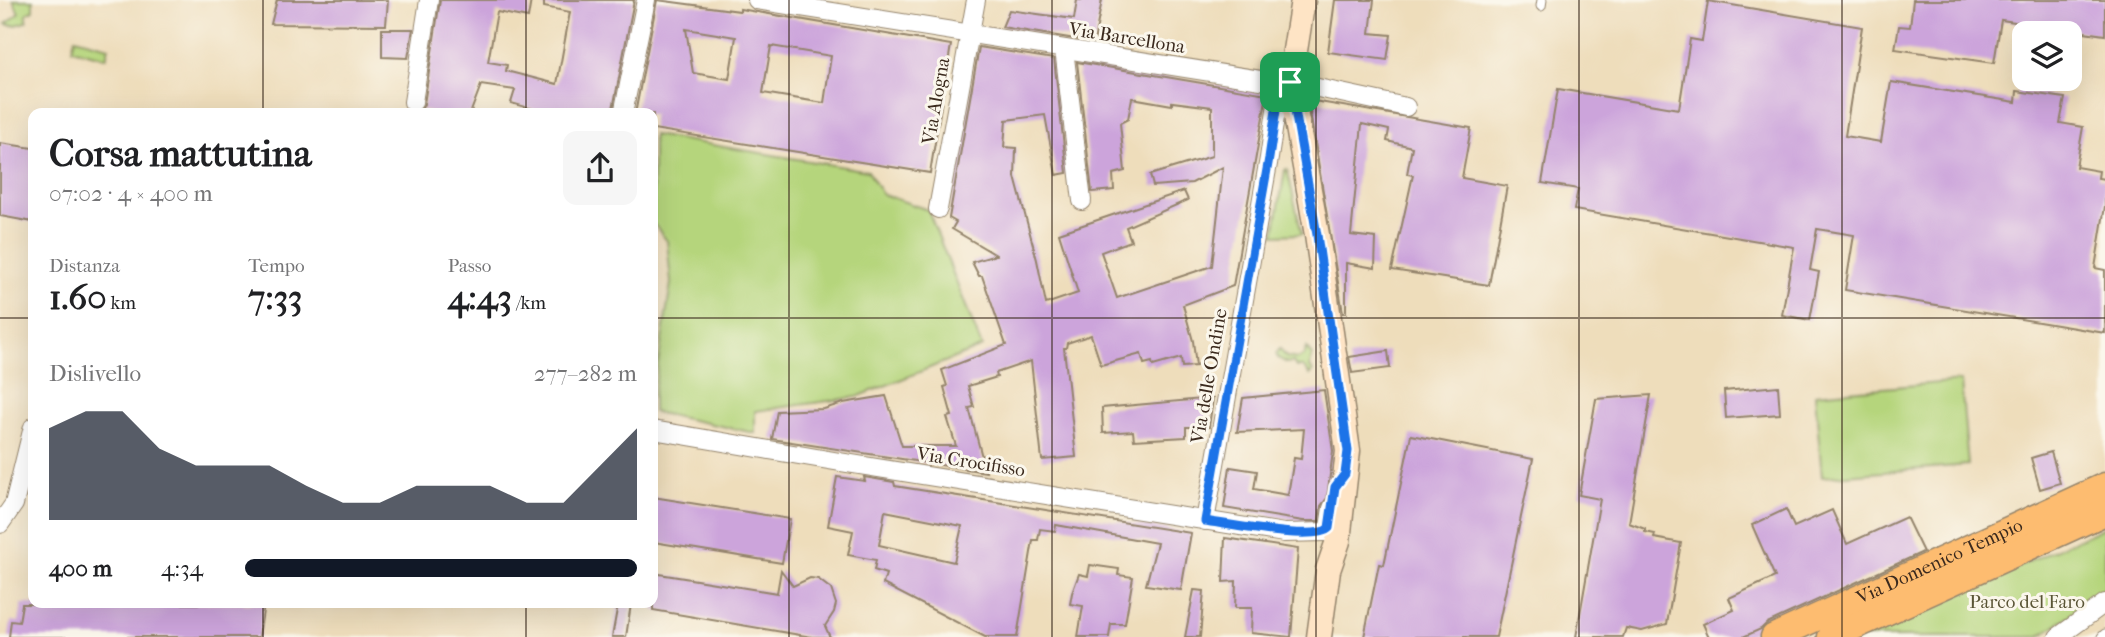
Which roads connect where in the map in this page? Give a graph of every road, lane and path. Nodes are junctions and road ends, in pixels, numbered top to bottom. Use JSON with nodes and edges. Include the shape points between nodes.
{"nodes":[{"id":1,"x":429,"y":0,"type":"edge"},
{"id":2,"x":646,"y":0,"type":"edge"},
{"id":3,"x":757,"y":0,"type":"edge"},
{"id":4,"x":976,"y":0,"type":"edge"},
{"id":5,"x":1303,"y":0,"type":"edge"},
{"id":6,"x":970,"y":33,"type":"junction"},
{"id":7,"x":1064,"y":49,"type":"junction"},
{"id":8,"x":1285,"y":82,"type":"junction"},
{"id":9,"x":414,"y":102,"type":"dead end"},
{"id":10,"x":1406,"y":107,"type":"dead end"},
{"id":11,"x":624,"y":108,"type":"edge"},
{"id":12,"x":1269,"y":158,"type":"junction"},
{"id":13,"x":1303,"y":161,"type":"junction"},
{"id":14,"x":1082,"y":201,"type":"dead end"},
{"id":15,"x":938,"y":209,"type":"dead end"},
{"id":16,"x":658,"y":431,"type":"edge"},
{"id":17,"x":28,"y":447,"type":"edge"},
{"id":18,"x":1345,"y":474,"type":"junction"},
{"id":19,"x":2105,"y":486,"type":"edge"},
{"id":20,"x":2105,"y":513,"type":"edge"},
{"id":21,"x":1205,"y":521,"type":"junction"},
{"id":22,"x":0,"y":524,"type":"edge"},
{"id":23,"x":1284,"y":533,"type":"junction"},
{"id":24,"x":1328,"y":570,"type":"junction"},
{"id":25,"x":2105,"y":603,"type":"edge"},
{"id":26,"x":2105,"y":616,"type":"edge"},
{"id":27,"x":1319,"y":637,"type":"edge"},
{"id":28,"x":1774,"y":637,"type":"edge"},
{"id":29,"x":1831,"y":637,"type":"edge"},
{"id":30,"x":2058,"y":637,"type":"edge"},
{"id":31,"x":2076,"y":637,"type":"edge"}],
"edges":[{"from":1,"to":9,"type":"street"},
{"from":2,"to":11,"type":"street"},
{"from":3,"to":6,"type":"street","name":"Via Barcellona"},
{"from":4,"to":6,"type":"street","name":"Via Alogna"},
{"from":5,"to":8,"type":"street"},
{"from":6,"to":7,"type":"street","name":"Via Barcellona"},
{"from":6,"to":15,"type":"street","name":"Via Alogna"},
{"from":7,"to":8,"type":"street","name":"Via Barcellona"},
{"from":7,"to":14,"type":"street"},
{"from":8,"to":10,"type":"street","name":"Via Barcellona"},
{"from":8,"to":12,"type":"street","name":"Via delle Ondine"},
{"from":8,"to":13,"type":"street"},
{"from":12,"to":13,"type":"street","via":[[1283,148]]},
{"from":12,"to":21,"type":"street","name":"Via delle Ondine"},
{"from":13,"to":18,"type":"street","via":[[1348,451]]},
{"from":16,"to":21,"type":"street","name":"Via Crocifisso"},
{"from":17,"to":22,"type":"street","via":[[14,504]]},
{"from":18,"to":23,"type":"street","via":[[1335,487],[1325,532]]},
{"from":18,"to":24,"type":"street","via":[[1338,541]]},
{"from":19,"to":28,"type":"main road","name":"Via Domenico Tempio"},
{"from":20,"to":29,"type":"main road","name":"Via Domenico Tempio"},
{"from":21,"to":23,"type":"street","name":"Via Crocifisso"},
{"from":23,"to":24,"type":"street","via":[[1323,546]]},
{"from":24,"to":27,"type":"street"},
{"from":25,"to":30,"type":"street"},
{"from":26,"to":31,"type":"street"}]}
